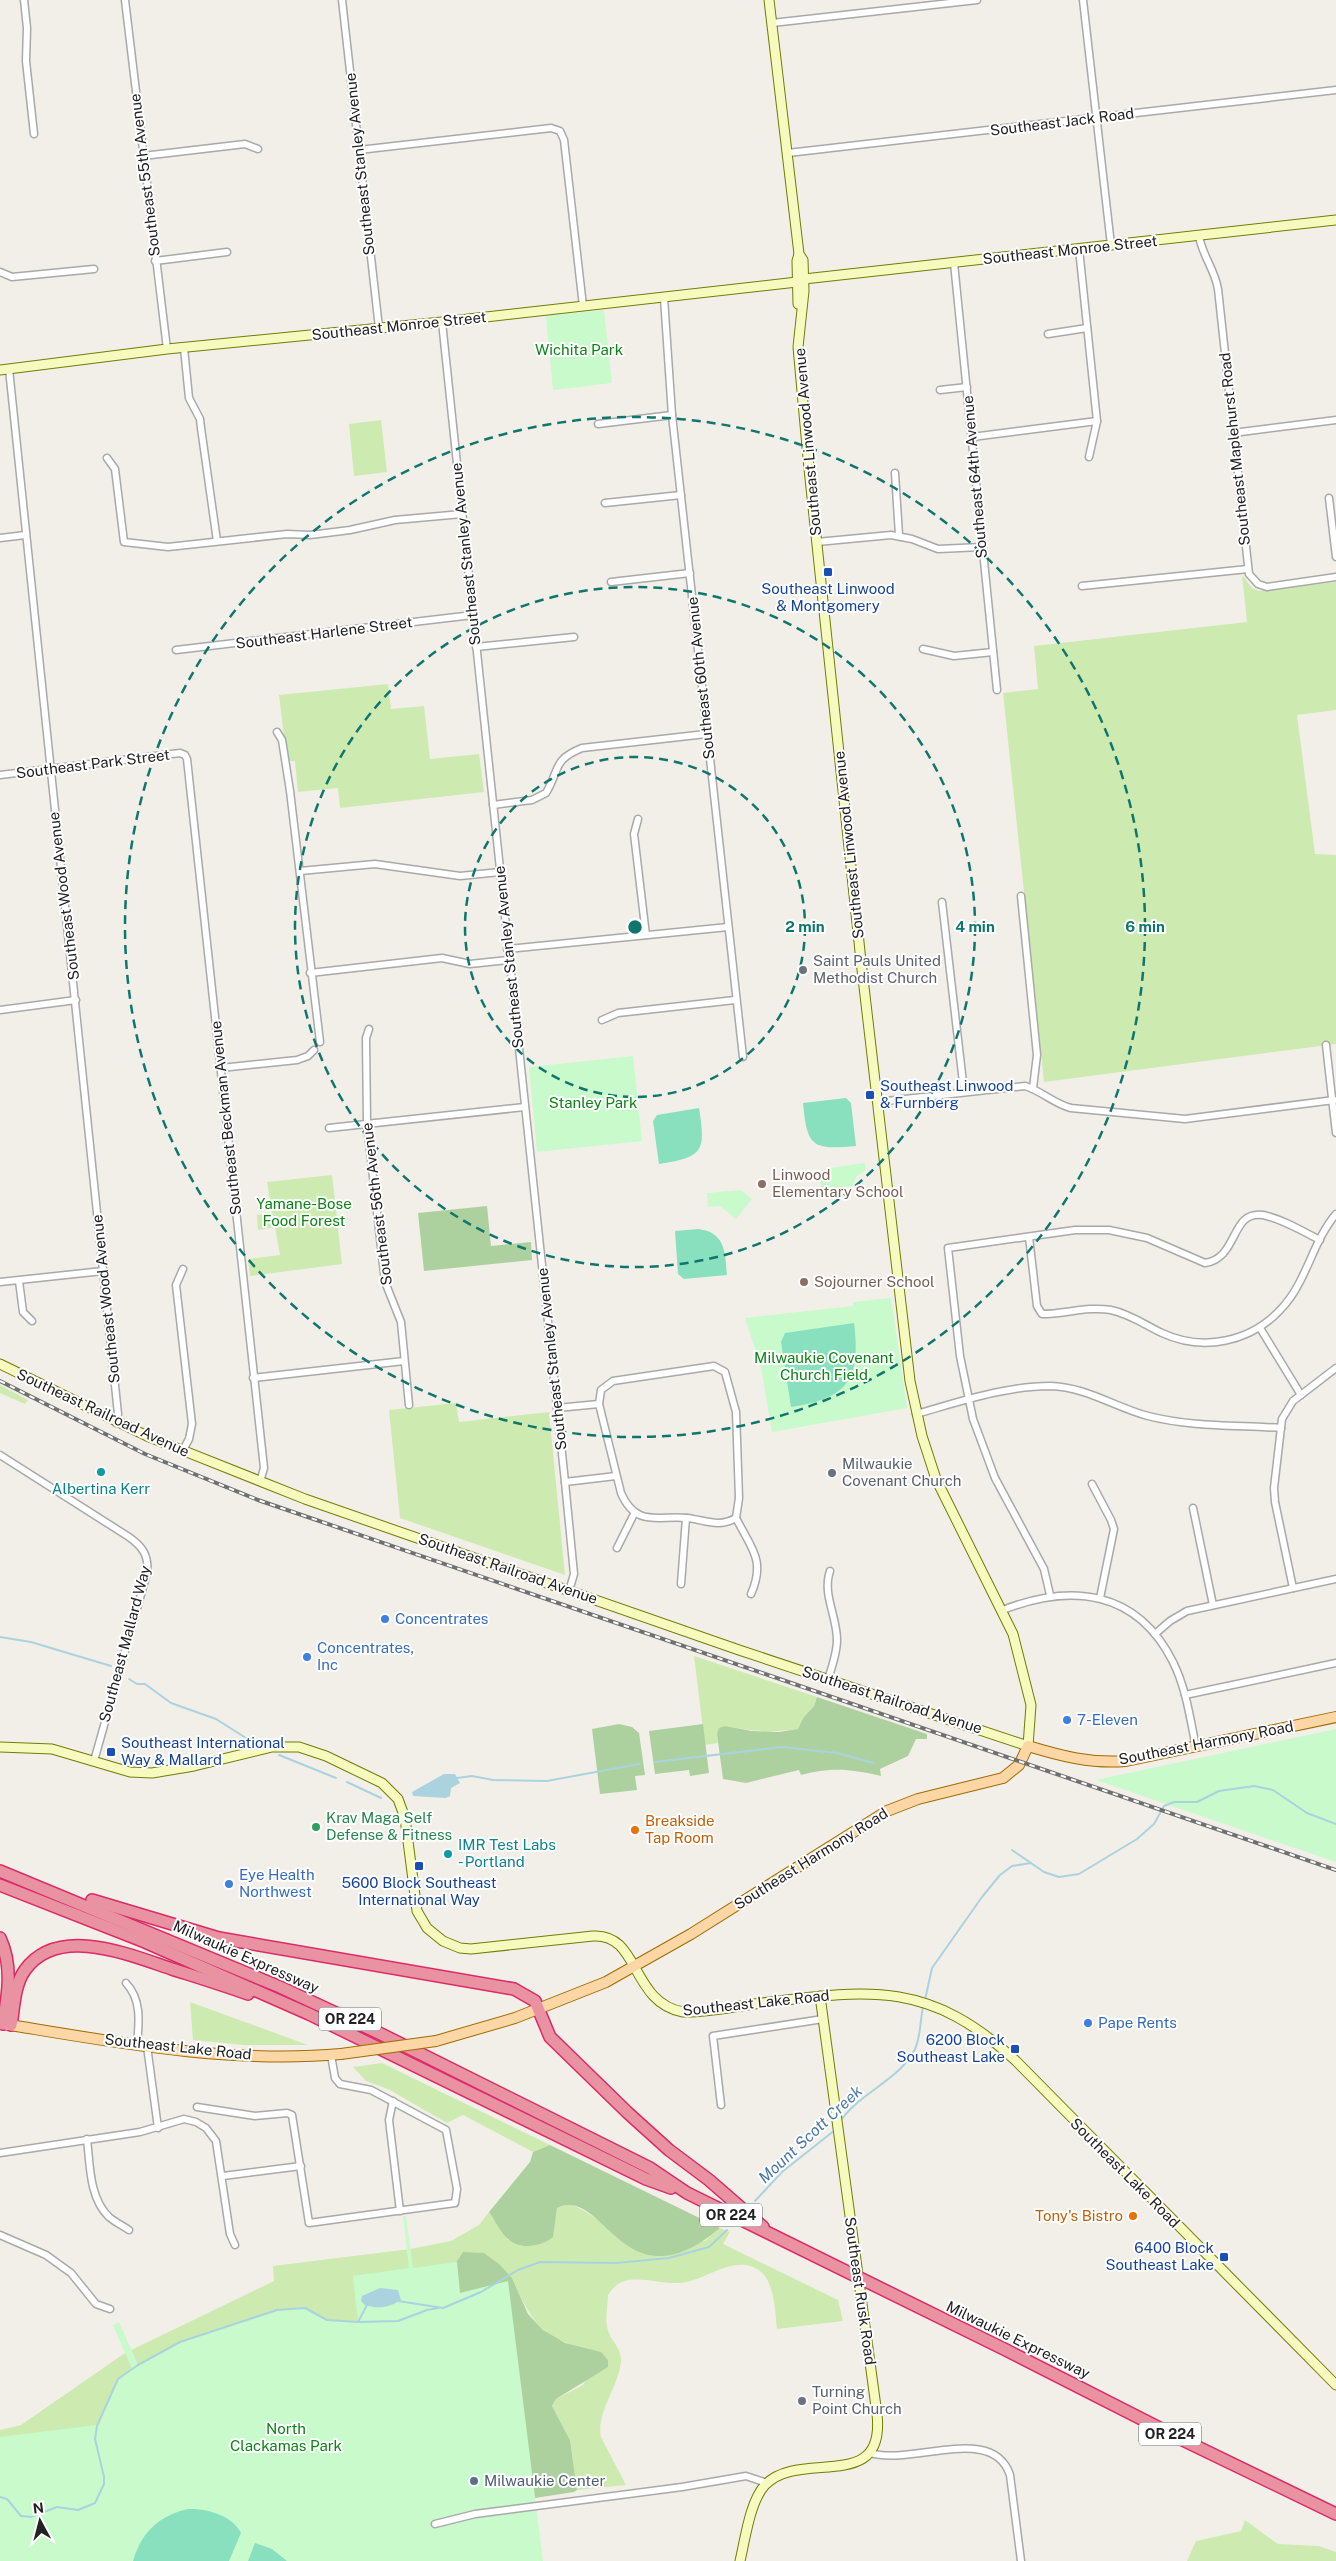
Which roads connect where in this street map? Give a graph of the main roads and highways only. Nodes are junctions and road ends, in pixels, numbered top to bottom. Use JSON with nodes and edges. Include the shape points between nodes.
{"nodes":[{"id":1,"x":1336,"y":1717,"type":"edge"},
{"id":2,"x":0,"y":1871,"type":"edge"},
{"id":3,"x":23,"y":1880,"type":"junction"},
{"id":4,"x":0,"y":1885,"type":"edge"},
{"id":5,"x":0,"y":1938,"type":"edge"},
{"id":6,"x":634,"y":1967,"type":"joint"},
{"id":7,"x":539,"y":2010,"type":"junction"},
{"id":8,"x":309,"y":2014,"type":"junction"},
{"id":9,"x":4,"y":2024,"type":"edge"},
{"id":10,"x":687,"y":2193,"type":"junction"},
{"id":11,"x":776,"y":2238,"type":"junction"},
{"id":12,"x":1336,"y":2514,"type":"edge"}],
"edges":[{"from":1,"to":6,"type":"main road","name":"Southeast Harmony Road","via":[[1144,1758],[1100,1762],[1059,1756],[1028,1746],[1019,1765],[1003,1778],[918,1799],[887,1811]]},
{"from":2,"to":3,"type":"highway","name":"Milwaukie Expressway","number":"OR 224"},
{"from":3,"to":7,"type":"highway","via":[[219,1938],[505,1986],[532,1999]]},
{"from":3,"to":10,"type":"highway","name":"Milwaukie Expressway","number":"OR 224","via":[[196,1950],[373,2030],[650,2168]]},
{"from":4,"to":8,"type":"highway","name":"Milwaukie Expressway","number":"OR 224","via":[[164,1950]]},
{"from":5,"to":9,"type":"highway","via":[[9,1968]]},
{"from":6,"to":7,"type":"main road","name":"Southeast Lake Road","via":[[591,1990]]},
{"from":7,"to":9,"type":"main road","name":"Southeast Lake Road","bridge":true,"via":[[436,2041],[336,2055],[240,2055],[142,2045]]},
{"from":7,"to":11,"type":"highway","via":[[550,2037],[628,2113]]},
{"from":8,"to":9,"type":"highway","via":[[125,1953],[77,1946],[47,1952],[32,1962],[24,1971]]},
{"from":8,"to":10,"type":"highway","name":"Milwaukie Expressway","number":"OR 224","via":[[646,2179]]},
{"from":10,"to":11,"type":"highway","name":"Milwaukie Expressway","number":"OR 224"},
{"from":11,"to":12,"type":"highway","name":"Milwaukie Expressway","number":"OR 224"}]}
